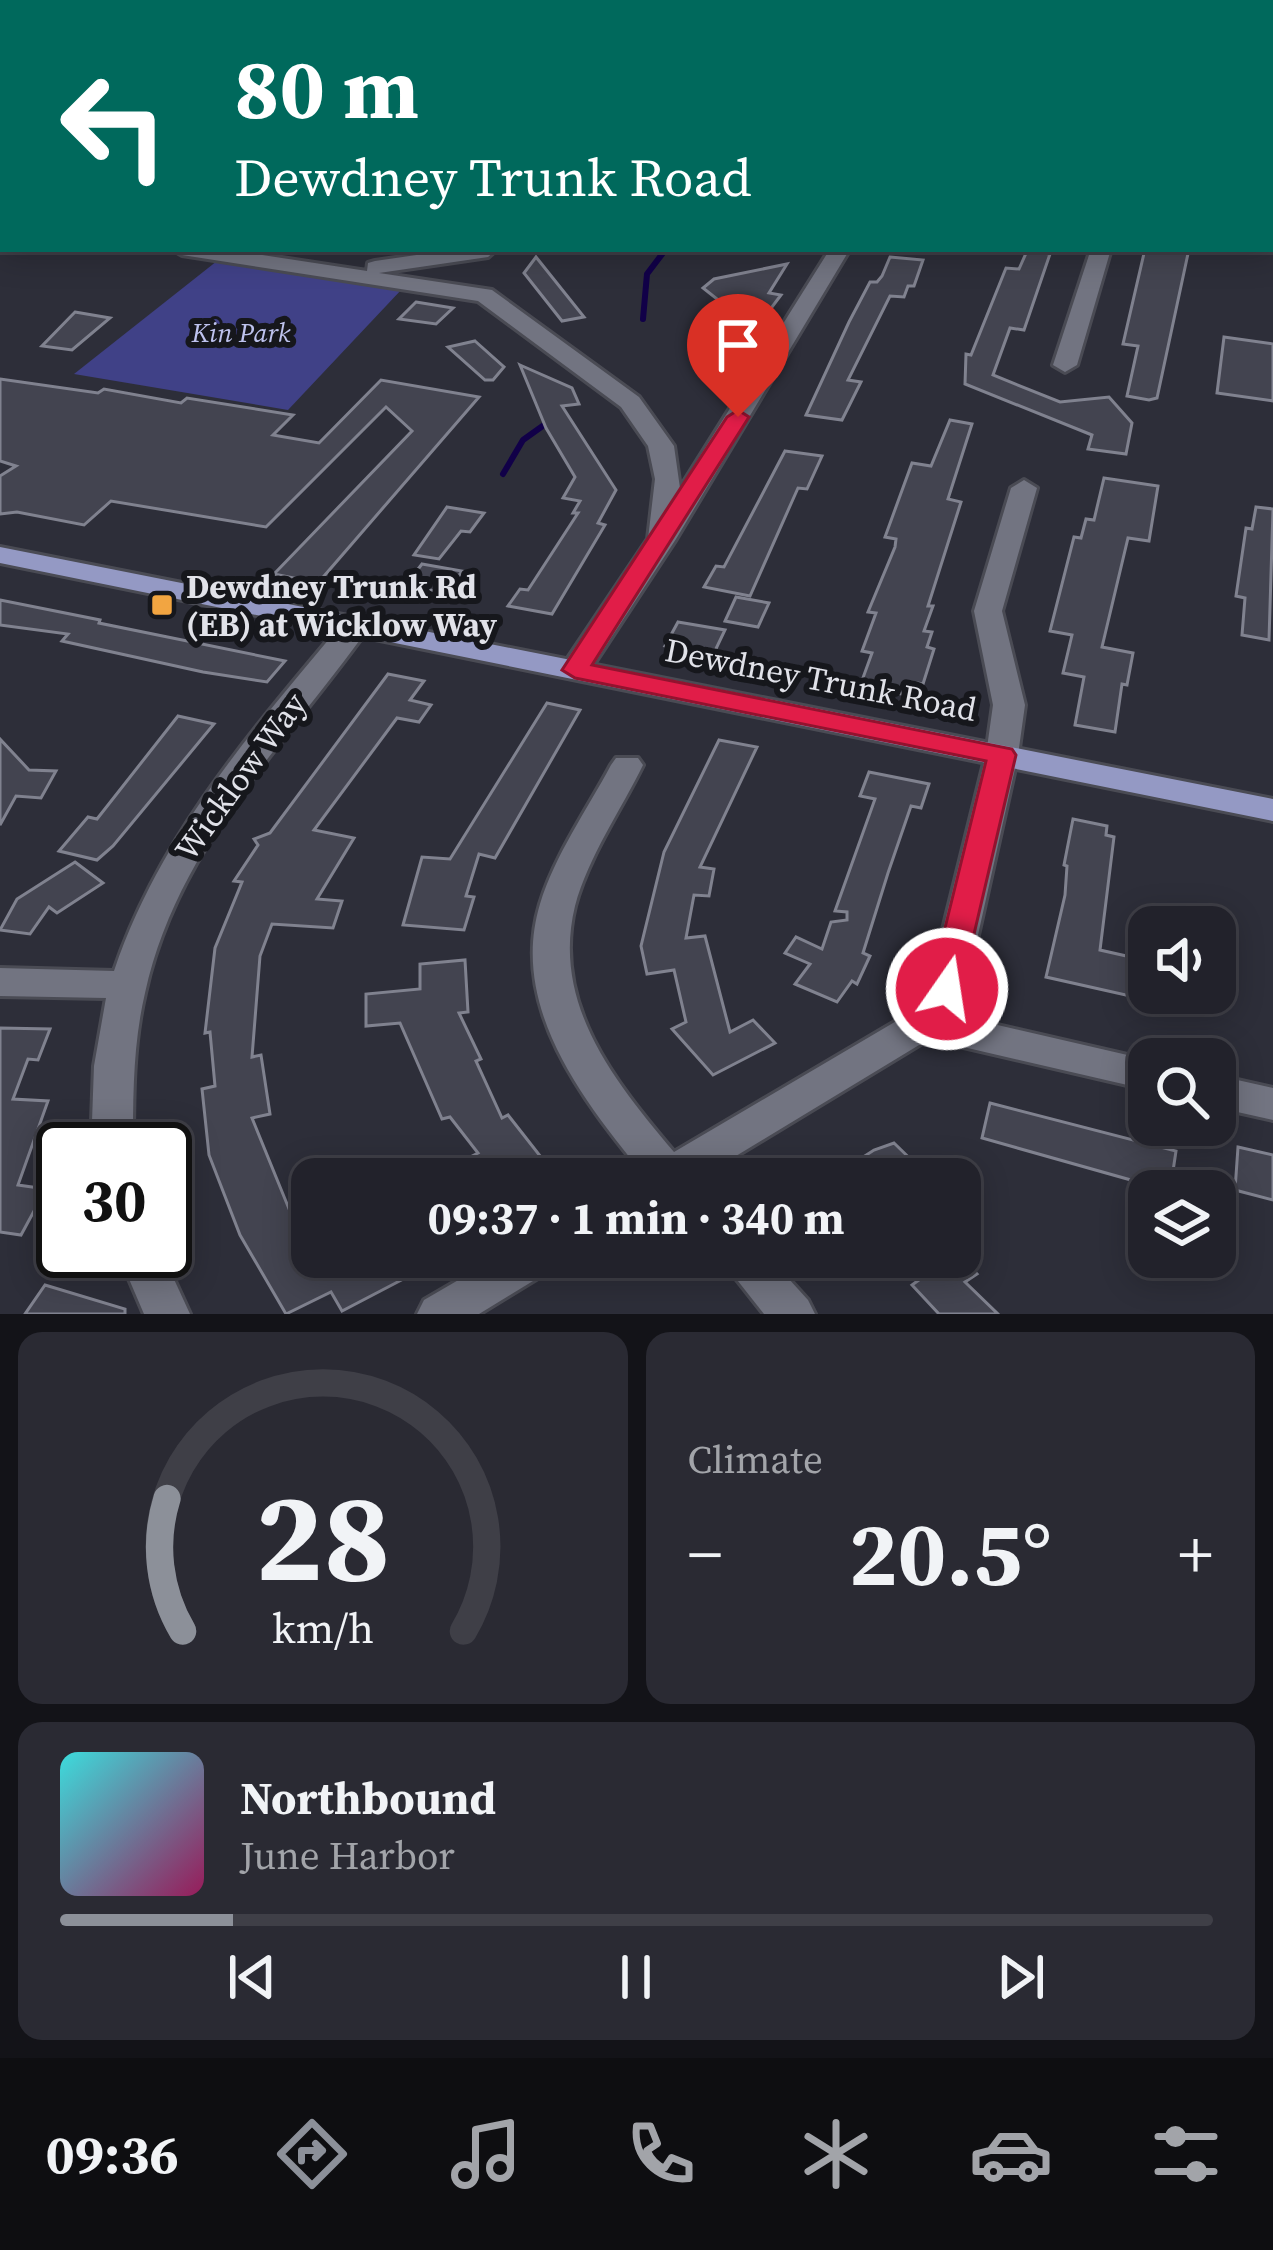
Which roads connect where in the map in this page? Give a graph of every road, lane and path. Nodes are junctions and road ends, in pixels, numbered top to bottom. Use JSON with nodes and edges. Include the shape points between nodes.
{"nodes":[{"id":1,"x":203,"y":252,"type":"edge"},
{"id":2,"x":476,"y":252,"type":"edge"},
{"id":3,"x":489,"y":252,"type":"edge"},
{"id":4,"x":838,"y":252,"type":"edge"},
{"id":5,"x":1100,"y":252,"type":"edge"},
{"id":6,"x":342,"y":272,"type":"junction"},
{"id":7,"x":484,"y":295,"type":"junction"},
{"id":8,"x":1065,"y":365,"type":"dead end"},
{"id":9,"x":1024,"y":488,"type":"dead end"},
{"id":10,"x":662,"y":539,"type":"junction"},
{"id":11,"x":0,"y":555,"type":"edge"},
{"id":12,"x":355,"y":626,"type":"junction"},
{"id":13,"x":575,"y":670,"type":"junction"},
{"id":14,"x":1002,"y":755,"type":"junction"},
{"id":15,"x":627,"y":765,"type":"dead end"},
{"id":16,"x":1273,"y":811,"type":"edge"},
{"id":17,"x":0,"y":982,"type":"edge"},
{"id":18,"x":125,"y":986,"type":"junction"},
{"id":19,"x":924,"y":1023,"type":"junction"},
{"id":20,"x":1128,"y":1071,"type":"edge"},
{"id":21,"x":1236,"y":1096,"type":"edge"},
{"id":22,"x":1273,"y":1104,"type":"edge"},
{"id":23,"x":112,"y":1122,"type":"edge"},
{"id":24,"x":653,"y":1158,"type":"edge"},
{"id":25,"x":701,"y":1158,"type":"edge"},
{"id":26,"x":151,"y":1278,"type":"edge"},
{"id":27,"x":501,"y":1278,"type":"edge"},
{"id":28,"x":759,"y":1278,"type":"edge"},
{"id":29,"x":167,"y":1314,"type":"edge"},
{"id":30,"x":440,"y":1314,"type":"edge"},
{"id":31,"x":791,"y":1314,"type":"edge"}],
"edges":[{"from":1,"to":6,"type":"street"},
{"from":2,"to":6,"type":"street"},
{"from":3,"to":7,"type":"street"},
{"from":4,"to":10,"type":"street"},
{"from":5,"to":8,"type":"street"},
{"from":6,"to":7,"type":"street"},
{"from":7,"to":10,"type":"street","via":[[630,402],[661,446],[668,478]]},
{"from":9,"to":14,"type":"street","via":[[988,611],[1009,705]]},
{"from":10,"to":13,"type":"street"},
{"from":11,"to":12,"type":"main road","name":"Dewdney Trunk Road"},
{"from":12,"to":13,"type":"main road","name":"Dewdney Trunk Road"},
{"from":12,"to":18,"type":"street","name":"Wicklow Way","via":[[195,830],[150,913]]},
{"from":13,"to":14,"type":"main road","name":"Dewdney Trunk Road"},
{"from":14,"to":16,"type":"main road","name":"Dewdney Trunk Road"},
{"from":14,"to":19,"type":"street","via":[[947,989]]},
{"from":15,"to":24,"type":"street","via":[[557,907],[553,963],[565,1028],[586,1071]]},
{"from":17,"to":18,"type":"street"},
{"from":18,"to":23,"type":"street","name":"Wicklow Way"},
{"from":19,"to":20,"type":"street"},
{"from":19,"to":25,"type":"street"},
{"from":21,"to":22,"type":"street"},
{"from":26,"to":29,"type":"street"},
{"from":27,"to":30,"type":"street"},
{"from":28,"to":31,"type":"street"}]}
